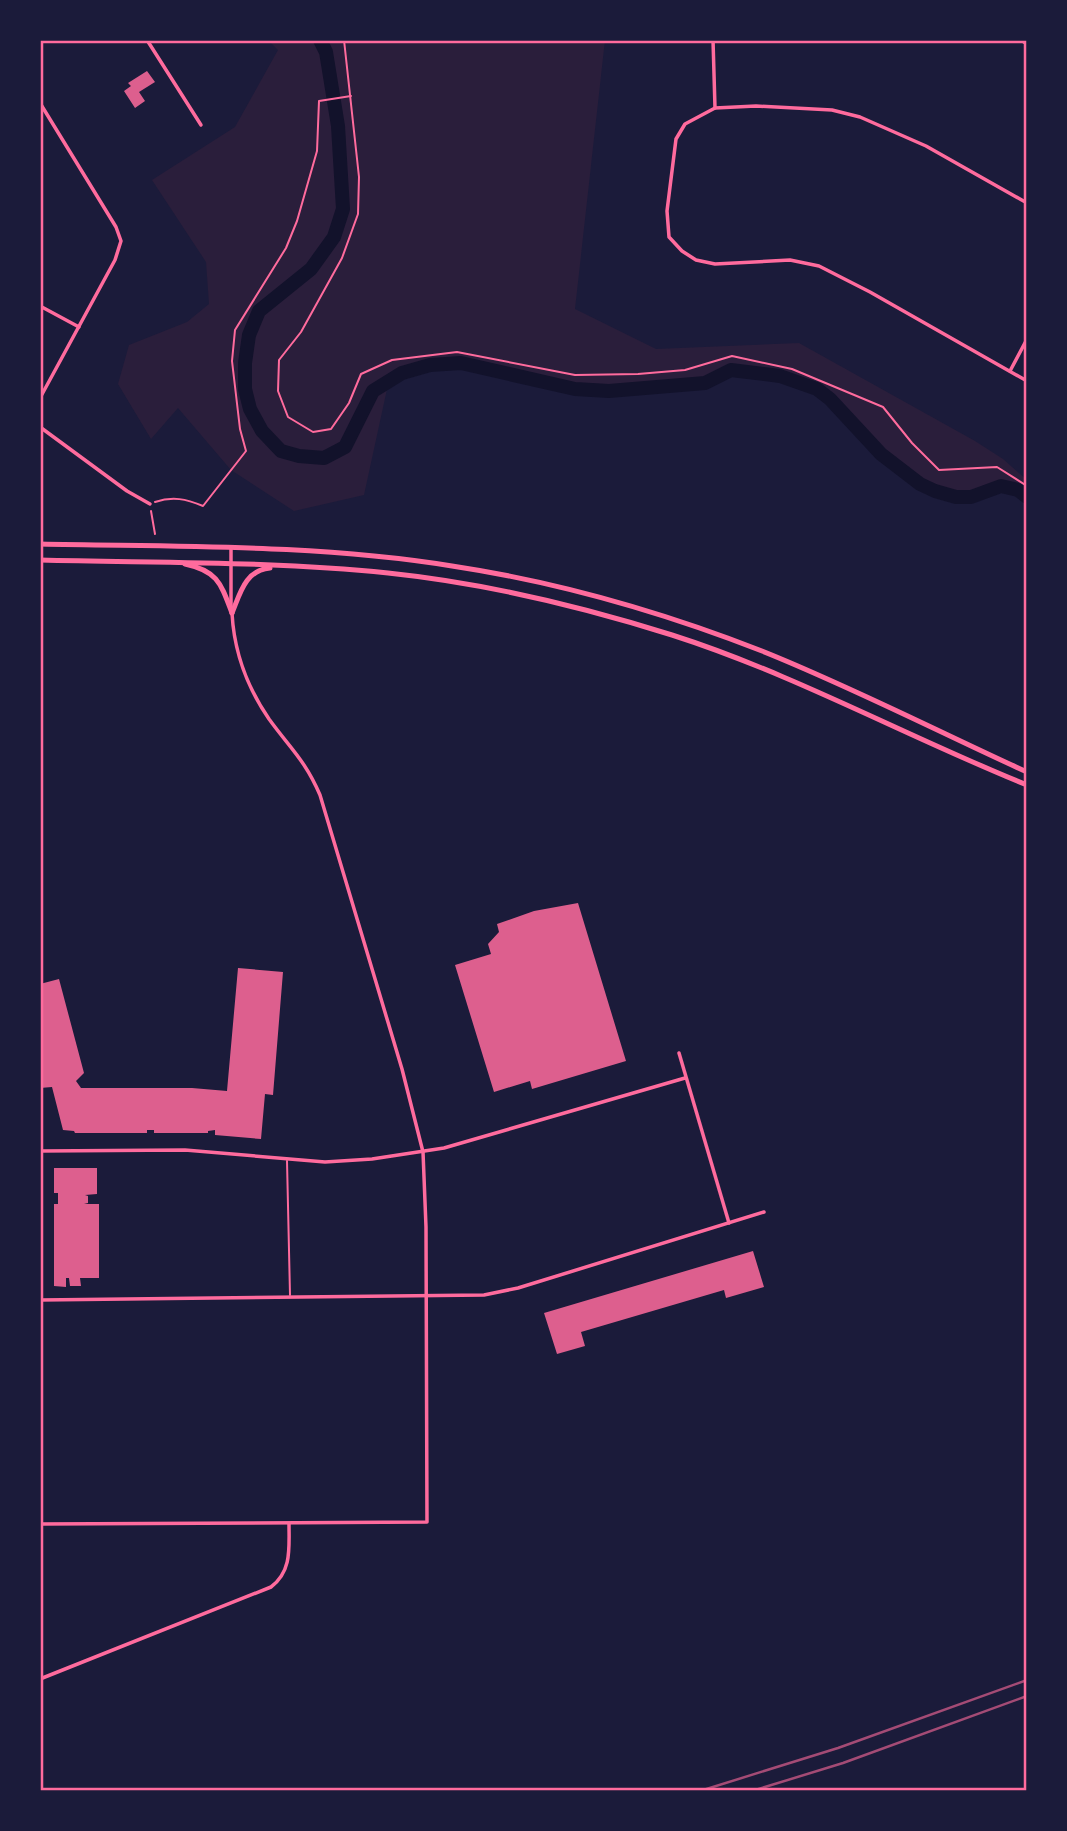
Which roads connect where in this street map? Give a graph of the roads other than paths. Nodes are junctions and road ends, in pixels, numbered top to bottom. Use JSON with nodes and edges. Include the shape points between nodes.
{"nodes":[{"id":1,"x":147,"y":40,"type":"edge"},
{"id":2,"x":713,"y":40,"type":"edge"},
{"id":3,"x":1021,"y":40,"type":"edge"},
{"id":4,"x":1027,"y":44,"type":"edge"},
{"id":5,"x":40,"y":103,"type":"edge"},
{"id":6,"x":715,"y":108,"type":"junction"},
{"id":7,"x":201,"y":125,"type":"dead end"},
{"id":8,"x":1027,"y":203,"type":"edge"},
{"id":9,"x":40,"y":306,"type":"edge"},
{"id":10,"x":79,"y":327,"type":"junction"},
{"id":11,"x":1027,"y":340,"type":"edge"},
{"id":12,"x":1010,"y":371,"type":"junction"},
{"id":13,"x":1027,"y":381,"type":"edge"},
{"id":14,"x":40,"y":398,"type":"edge"},
{"id":15,"x":40,"y":427,"type":"edge"},
{"id":16,"x":150,"y":504,"type":"road end"},
{"id":17,"x":40,"y":544,"type":"edge"},
{"id":18,"x":231,"y":547,"type":"junction"},
{"id":19,"x":40,"y":560,"type":"edge"},
{"id":20,"x":172,"y":561,"type":"junction"},
{"id":21,"x":231,"y":564,"type":"junction"},
{"id":22,"x":294,"y":566,"type":"junction"},
{"id":23,"x":232,"y":613,"type":"junction"},
{"id":24,"x":1027,"y":772,"type":"edge"},
{"id":25,"x":1027,"y":785,"type":"edge"},
{"id":26,"x":679,"y":1054,"type":"dead end"},
{"id":27,"x":685,"y":1079,"type":"junction"},
{"id":28,"x":40,"y":1151,"type":"edge"},
{"id":29,"x":423,"y":1152,"type":"junction"},
{"id":30,"x":287,"y":1160,"type":"junction"},
{"id":31,"x":764,"y":1212,"type":"dead end"},
{"id":32,"x":729,"y":1223,"type":"junction"},
{"id":33,"x":426,"y":1297,"type":"junction"},
{"id":34,"x":290,"y":1298,"type":"junction"},
{"id":35,"x":40,"y":1300,"type":"edge"},
{"id":36,"x":40,"y":1524,"type":"edge"},
{"id":37,"x":289,"y":1524,"type":"junction"},
{"id":38,"x":40,"y":1553,"type":"edge"},
{"id":39,"x":41,"y":1679,"type":"edge"},
{"id":40,"x":41,"y":1791,"type":"edge"}],
"edges":[{"from":1,"to":7,"type":"street"},
{"from":2,"to":6,"type":"street"},
{"from":3,"to":4,"type":"street"},
{"from":5,"to":10,"type":"street","via":[[121,241]]},
{"from":6,"to":8,"type":"street","via":[[800,107],[860,117],[926,146]]},
{"from":6,"to":12,"type":"street","via":[[685,124],[676,139],[667,211],[670,237],[682,251],[715,264],[790,260],[819,266]]},
{"from":9,"to":10,"type":"street"},
{"from":10,"to":14,"type":"street"},
{"from":11,"to":12,"type":"street"},
{"from":12,"to":13,"type":"street"},
{"from":15,"to":16,"type":"street"},
{"from":17,"to":18,"type":"main road"},
{"from":18,"to":21,"type":"street"},
{"from":18,"to":24,"type":"main road","via":[[427,562],[605,599],[765,652]]},
{"from":19,"to":20,"type":"main road"},
{"from":20,"to":21,"type":"main road"},
{"from":20,"to":23,"type":"main road","via":[[217,578]]},
{"from":21,"to":22,"type":"main road"},
{"from":21,"to":23,"type":"street"},
{"from":22,"to":23,"type":"main road","via":[[261,569],[251,575]]},
{"from":22,"to":25,"type":"main road","via":[[439,580],[624,620],[768,671]]},
{"from":23,"to":29,"type":"street","via":[[248,684],[302,759],[320,795]]},
{"from":26,"to":27,"type":"street"},
{"from":27,"to":29,"type":"street"},
{"from":27,"to":32,"type":"street"},
{"from":28,"to":30,"type":"street","via":[[185,1150]]},
{"from":29,"to":30,"type":"street","via":[[348,1162]]},
{"from":29,"to":33,"type":"street"},
{"from":30,"to":34,"type":"lane"},
{"from":31,"to":32,"type":"street"},
{"from":32,"to":33,"type":"street","via":[[503,1292]]},
{"from":33,"to":34,"type":"street"},
{"from":33,"to":37,"type":"street","via":[[428,1522]]},
{"from":34,"to":35,"type":"street"},
{"from":36,"to":37,"type":"street"},
{"from":37,"to":39,"type":"street","via":[[286,1569],[271,1587]]},
{"from":38,"to":39,"type":"street"},
{"from":39,"to":40,"type":"street"}]}
